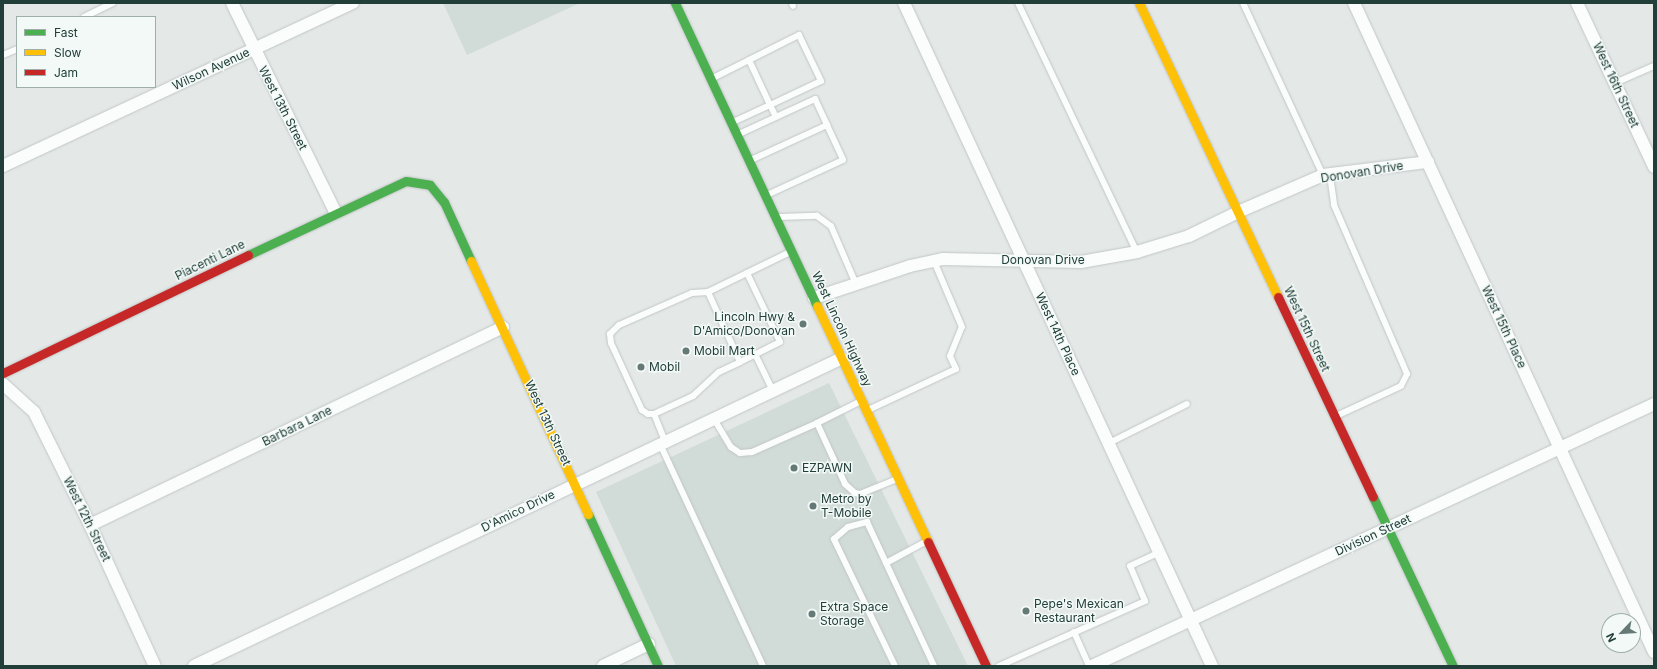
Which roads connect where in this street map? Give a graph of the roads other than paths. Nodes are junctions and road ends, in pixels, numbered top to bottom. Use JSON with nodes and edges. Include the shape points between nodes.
{"nodes":[{"id":1,"x":113,"y":3,"type":"edge"},
{"id":2,"x":232,"y":3,"type":"edge"},
{"id":3,"x":353,"y":3,"type":"edge"},
{"id":4,"x":675,"y":3,"type":"edge"},
{"id":5,"x":904,"y":3,"type":"edge"},
{"id":6,"x":1018,"y":3,"type":"edge"},
{"id":7,"x":1139,"y":3,"type":"edge"},
{"id":8,"x":1243,"y":3,"type":"edge"},
{"id":9,"x":1354,"y":3,"type":"edge"},
{"id":10,"x":1578,"y":3,"type":"edge"},
{"id":11,"x":86,"y":16,"type":"edge"},
{"id":12,"x":16,"y":49,"type":"edge"},
{"id":13,"x":253,"y":49,"type":"junction"},
{"id":14,"x":3,"y":55,"type":"edge"},
{"id":15,"x":749,"y":60,"type":"junction"},
{"id":16,"x":1654,"y":66,"type":"edge"},
{"id":17,"x":711,"y":79,"type":"junction"},
{"id":18,"x":1615,"y":83,"type":"junction"},
{"id":19,"x":770,"y":105,"type":"junction"},
{"id":20,"x":776,"y":117,"type":"junction"},
{"id":21,"x":732,"y":123,"type":"junction"},
{"id":22,"x":827,"y":125,"type":"junction"},
{"id":23,"x":737,"y":135,"type":"junction"},
{"id":24,"x":749,"y":161,"type":"junction"},
{"id":25,"x":1428,"y":162,"type":"junction"},
{"id":26,"x":3,"y":166,"type":"edge"},
{"id":27,"x":1654,"y":167,"type":"edge"},
{"id":28,"x":1327,"y":175,"type":"junction"},
{"id":29,"x":430,"y":185,"type":"joint"},
{"id":30,"x":765,"y":196,"type":"junction"},
{"id":31,"x":1238,"y":212,"type":"junction"},
{"id":32,"x":336,"y":213,"type":"junction"},
{"id":33,"x":776,"y":217,"type":"junction"},
{"id":34,"x":792,"y":251,"type":"junction"},
{"id":35,"x":1137,"y":252,"type":"junction"},
{"id":36,"x":1023,"y":260,"type":"junction"},
{"id":37,"x":934,"y":261,"type":"junction"},
{"id":38,"x":747,"y":273,"type":"junction"},
{"id":39,"x":856,"y":284,"type":"junction"},
{"id":40,"x":708,"y":292,"type":"junction"},
{"id":41,"x":814,"y":298,"type":"junction"},
{"id":42,"x":503,"y":326,"type":"junction"},
{"id":43,"x":755,"y":354,"type":"junction"},
{"id":44,"x":842,"y":358,"type":"junction"},
{"id":45,"x":740,"y":362,"type":"junction"},
{"id":46,"x":3,"y":373,"type":"edge"},
{"id":47,"x":3,"y":384,"type":"edge"},
{"id":48,"x":773,"y":391,"type":"junction"},
{"id":49,"x":862,"y":400,"type":"junction"},
{"id":50,"x":1187,"y":404,"type":"dead end"},
{"id":51,"x":1654,"y":404,"type":"edge"},
{"id":52,"x":867,"y":411,"type":"junction"},
{"id":53,"x":654,"y":414,"type":"junction"},
{"id":54,"x":1335,"y":417,"type":"junction"},
{"id":55,"x":714,"y":419,"type":"junction"},
{"id":56,"x":817,"y":423,"type":"junction"},
{"id":57,"x":663,"y":443,"type":"junction"},
{"id":58,"x":1109,"y":443,"type":"junction"},
{"id":59,"x":1559,"y":449,"type":"junction"},
{"id":60,"x":898,"y":478,"type":"junction"},
{"id":61,"x":576,"y":484,"type":"junction"},
{"id":62,"x":90,"y":525,"type":"junction"},
{"id":63,"x":1388,"y":528,"type":"junction"},
{"id":64,"x":928,"y":541,"type":"junction"},
{"id":65,"x":1160,"y":552,"type":"junction"},
{"id":66,"x":886,"y":563,"type":"junction"},
{"id":67,"x":1191,"y":621,"type":"junction"},
{"id":68,"x":1074,"y":632,"type":"junction"},
{"id":69,"x":649,"y":644,"type":"junction"},
{"id":70,"x":1654,"y":652,"type":"edge"},
{"id":71,"x":155,"y":666,"type":"edge"},
{"id":72,"x":194,"y":666,"type":"edge"},
{"id":73,"x":603,"y":666,"type":"edge"},
{"id":74,"x":658,"y":666,"type":"edge"},
{"id":75,"x":763,"y":666,"type":"edge"},
{"id":76,"x":895,"y":666,"type":"edge"},
{"id":77,"x":934,"y":666,"type":"edge"},
{"id":78,"x":986,"y":666,"type":"edge"},
{"id":79,"x":999,"y":666,"type":"edge"},
{"id":80,"x":1089,"y":666,"type":"edge"},
{"id":81,"x":1092,"y":666,"type":"edge"},
{"id":82,"x":1212,"y":666,"type":"edge"},
{"id":83,"x":1453,"y":666,"type":"edge"}],
"edges":[{"from":1,"to":11,"type":"lane"},
{"from":2,"to":13,"type":"street","name":"West 13th Street"},
{"from":3,"to":13,"type":"street","name":"Wilson Avenue"},
{"from":4,"to":17,"type":"street","name":"West Lincoln Highway"},
{"from":5,"to":36,"type":"street","name":"West 14th Place"},
{"from":6,"to":35,"type":"lane"},
{"from":7,"to":31,"type":"street","name":"West 15th Street"},
{"from":8,"to":28,"type":"lane"},
{"from":9,"to":25,"type":"street","name":"West 15th Place"},
{"from":10,"to":18,"type":"street","name":"West 16th Street"},
{"from":12,"to":14,"type":"lane"},
{"from":13,"to":26,"type":"street","name":"Wilson Avenue"},
{"from":13,"to":32,"type":"street","name":"West 13th Street"},
{"from":15,"to":17,"type":"lane"},
{"from":15,"to":19,"type":"lane"},
{"from":15,"to":19,"type":"lane","via":[[799,36],[820,81]]},
{"from":16,"to":18,"type":"lane"},
{"from":17,"to":21,"type":"street","name":"West Lincoln Highway"},
{"from":18,"to":27,"type":"street","name":"West 16th Street"},
{"from":19,"to":20,"type":"lane"},
{"from":19,"to":21,"type":"lane"},
{"from":20,"to":22,"type":"lane","via":[[815,99]]},
{"from":20,"to":23,"type":"lane"},
{"from":21,"to":23,"type":"street","name":"West Lincoln Highway"},
{"from":22,"to":24,"type":"lane"},
{"from":22,"to":30,"type":"lane","via":[[843,160]]},
{"from":23,"to":24,"type":"street","name":"West Lincoln Highway"},
{"from":24,"to":30,"type":"street","name":"West Lincoln Highway"},
{"from":25,"to":28,"type":"street","name":"Donovan Drive"},
{"from":25,"to":59,"type":"street","name":"West 15th Place"},
{"from":28,"to":31,"type":"street","name":"Donovan Drive"},
{"from":28,"to":54,"type":"lane","via":[[1334,205],[1407,374],[1401,386]]},
{"from":29,"to":32,"type":"street","name":"Piacenti Lane","via":[[406,181]]},
{"from":29,"to":42,"type":"street","name":"West 13th Street","via":[[444,202]]},
{"from":30,"to":33,"type":"street","name":"West Lincoln Highway"},
{"from":31,"to":35,"type":"street","name":"Donovan Drive","via":[[1189,236]]},
{"from":31,"to":54,"type":"street","name":"West 15th Street"},
{"from":32,"to":46,"type":"street","name":"Piacenti Lane"},
{"from":33,"to":34,"type":"street","name":"West Lincoln Highway"},
{"from":33,"to":39,"type":"lane","via":[[817,216],[831,226]]},
{"from":34,"to":38,"type":"lane"},
{"from":34,"to":41,"type":"street","name":"West Lincoln Highway"},
{"from":35,"to":36,"type":"street","name":"Donovan Drive","via":[[1081,262]]},
{"from":36,"to":37,"type":"street","name":"Donovan Drive"},
{"from":36,"to":58,"type":"street","name":"West 14th Place"},
{"from":37,"to":39,"type":"street","name":"Donovan Drive"},
{"from":37,"to":52,"type":"lane","via":[[962,326],[950,356],[956,369]]},
{"from":38,"to":40,"type":"lane"},
{"from":38,"to":43,"type":"lane","via":[[780,342]]},
{"from":39,"to":41,"type":"street","name":"Donovan Drive"},
{"from":40,"to":45,"type":"lane"},
{"from":40,"to":53,"type":"lane","via":[[692,293],[619,325],[610,334],[611,343],[642,410]]},
{"from":41,"to":44,"type":"street","name":"West Lincoln Highway"},
{"from":42,"to":61,"type":"street","name":"West 13th Street"},
{"from":42,"to":62,"type":"street","name":"Barbara Lane"},
{"from":43,"to":45,"type":"lane"},
{"from":43,"to":48,"type":"lane"},
{"from":44,"to":48,"type":"street","name":"D'Amico Drive"},
{"from":44,"to":49,"type":"street","name":"West Lincoln Highway"},
{"from":45,"to":53,"type":"lane","via":[[719,372],[693,396]]},
{"from":47,"to":62,"type":"street","name":"West 12th Street","via":[[34,412]]},
{"from":48,"to":55,"type":"street","name":"D'Amico Drive"},
{"from":49,"to":52,"type":"street","name":"West Lincoln Highway"},
{"from":49,"to":56,"type":"lane"},
{"from":50,"to":58,"type":"lane"},
{"from":51,"to":59,"type":"street","name":"Division Street"},
{"from":52,"to":60,"type":"street","name":"West Lincoln Highway"},
{"from":53,"to":57,"type":"lane"},
{"from":54,"to":63,"type":"street","name":"West 15th Street"},
{"from":55,"to":56,"type":"lane","via":[[731,447],[740,453],[752,452]]},
{"from":55,"to":57,"type":"street","name":"D'Amico Drive"},
{"from":56,"to":60,"type":"lane","via":[[845,484],[855,493],[860,494]]},
{"from":57,"to":61,"type":"street","name":"D'Amico Drive"},
{"from":57,"to":75,"type":"lane"},
{"from":58,"to":65,"type":"street","name":"West 14th Place"},
{"from":59,"to":63,"type":"street","name":"Division Street"},
{"from":59,"to":70,"type":"street","name":"West 15th Place"},
{"from":60,"to":64,"type":"street","name":"West Lincoln Highway"},
{"from":61,"to":69,"type":"street","name":"West 13th Street"},
{"from":61,"to":72,"type":"street","name":"D'Amico Drive"},
{"from":62,"to":71,"type":"street","name":"West 12th Street"},
{"from":63,"to":67,"type":"street","name":"Division Street"},
{"from":63,"to":83,"type":"street","name":"West 15th Street"},
{"from":64,"to":66,"type":"lane"},
{"from":64,"to":78,"type":"street","name":"West Lincoln Highway"},
{"from":65,"to":67,"type":"street","name":"West 14th Place"},
{"from":65,"to":68,"type":"lane","via":[[1130,566],[1145,601]]},
{"from":66,"to":76,"type":"lane","via":[[867,522],[848,527],[834,539]]},
{"from":66,"to":77,"type":"lane"},
{"from":67,"to":81,"type":"street","name":"Division Street"},
{"from":67,"to":82,"type":"street","name":"West 14th Place"},
{"from":68,"to":79,"type":"lane"},
{"from":68,"to":80,"type":"lane"},
{"from":69,"to":73,"type":"street"},
{"from":69,"to":74,"type":"street","name":"West 13th Street"}]}
